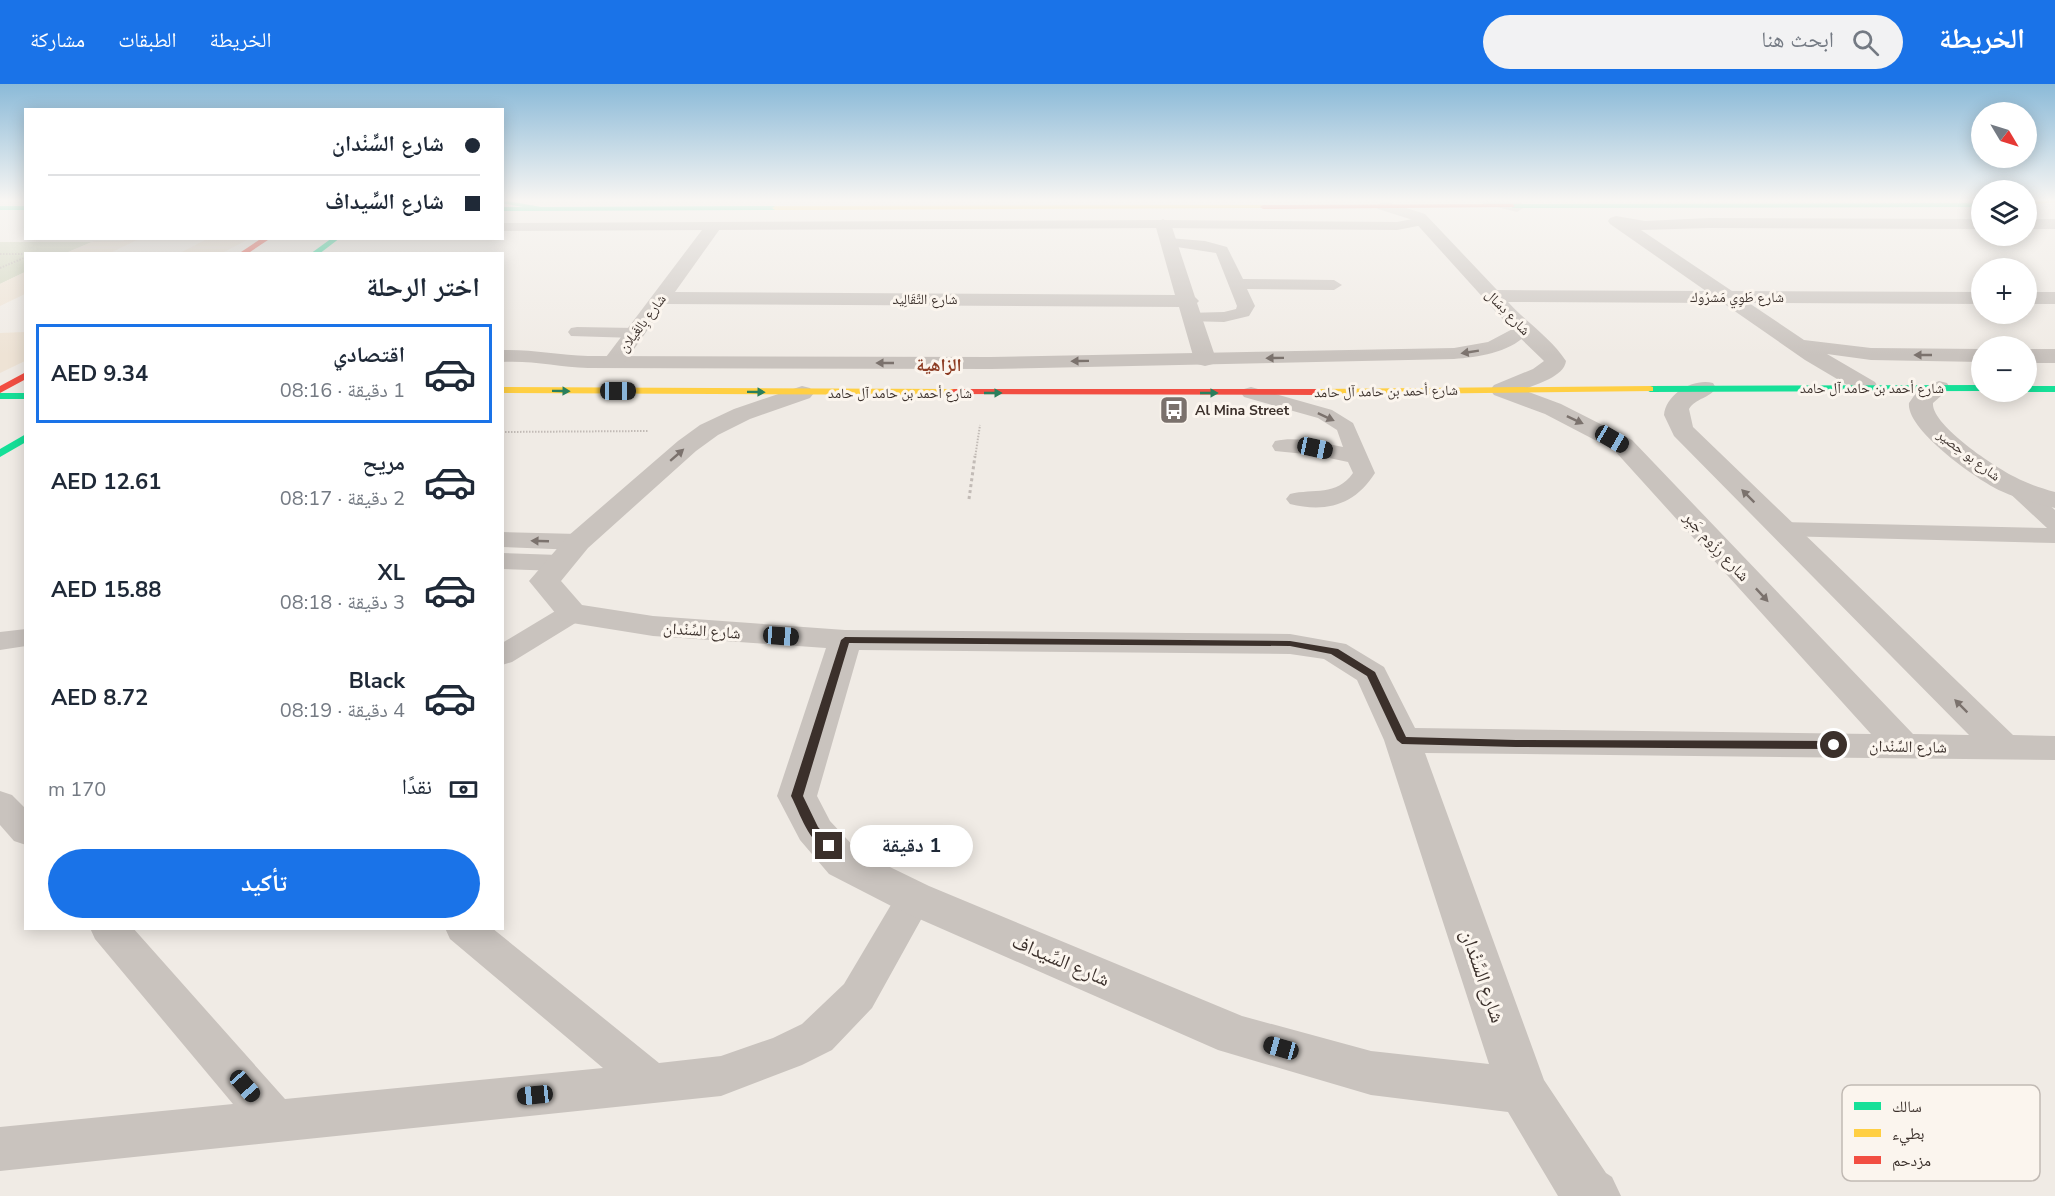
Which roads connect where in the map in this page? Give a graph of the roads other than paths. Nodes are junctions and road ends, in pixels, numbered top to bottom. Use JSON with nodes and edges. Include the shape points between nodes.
{"nodes":[{"id":1,"x":695,"y":252,"type":"edge"},
{"id":2,"x":1172,"y":252,"type":"edge"},
{"id":3,"x":1223,"y":252,"type":"edge"},
{"id":4,"x":1452,"y":252,"type":"edge"},
{"id":5,"x":1670,"y":252,"type":"edge"},
{"id":6,"x":1237,"y":284,"type":"junction"},
{"id":7,"x":1334,"y":285,"type":"dead end"},
{"id":8,"x":1492,"y":296,"type":"junction"},
{"id":9,"x":1727,"y":297,"type":"junction"},
{"id":10,"x":661,"y":298,"type":"junction"},
{"id":11,"x":1971,"y":298,"type":"edge"},
{"id":12,"x":2037,"y":298,"type":"edge"},
{"id":13,"x":2055,"y":298,"type":"edge"},
{"id":14,"x":1191,"y":309,"type":"junction"},
{"id":15,"x":1522,"y":329,"type":"junction"},
{"id":16,"x":577,"y":332,"type":"dead end"},
{"id":17,"x":635,"y":333,"type":"junction"},
{"id":18,"x":1792,"y":340,"type":"junction"},
{"id":19,"x":1499,"y":345,"type":"junction"},
{"id":20,"x":1550,"y":353,"type":"junction"},
{"id":21,"x":504,"y":356,"type":"edge"},
{"id":22,"x":1971,"y":356,"type":"edge"},
{"id":23,"x":2037,"y":356,"type":"edge"},
{"id":24,"x":2055,"y":356,"type":"edge"},
{"id":25,"x":1205,"y":359,"type":"junction"},
{"id":26,"x":614,"y":361,"type":"junction"},
{"id":27,"x":24,"y":376,"type":"edge"},
{"id":28,"x":1867,"y":387,"type":"junction"},
{"id":29,"x":1705,"y":388,"type":"junction"},
{"id":30,"x":1939,"y":388,"type":"junction"},
{"id":31,"x":1971,"y":388,"type":"edge"},
{"id":32,"x":2037,"y":389,"type":"edge"},
{"id":33,"x":2055,"y":389,"type":"edge"},
{"id":34,"x":0,"y":390,"type":"edge"},
{"id":35,"x":504,"y":390,"type":"edge"},
{"id":36,"x":1502,"y":390,"type":"junction"},
{"id":37,"x":802,"y":393,"type":"junction"},
{"id":38,"x":1251,"y":393,"type":"junction"},
{"id":39,"x":0,"y":396,"type":"edge"},
{"id":40,"x":24,"y":396,"type":"edge"},
{"id":41,"x":24,"y":438,"type":"edge"},
{"id":42,"x":1283,"y":446,"type":"dead end"},
{"id":43,"x":0,"y":454,"type":"edge"},
{"id":44,"x":1357,"y":457,"type":"junction"},
{"id":45,"x":17,"y":460,"type":"dead end"},
{"id":46,"x":0,"y":466,"type":"edge"},
{"id":47,"x":2016,"y":488,"type":"junction"},
{"id":48,"x":1298,"y":499,"type":"dead end"},
{"id":49,"x":2055,"y":500,"type":"edge"},
{"id":50,"x":2055,"y":523,"type":"edge"},
{"id":51,"x":1781,"y":529,"type":"junction"},
{"id":52,"x":2055,"y":536,"type":"edge"},
{"id":53,"x":504,"y":539,"type":"edge"},
{"id":54,"x":569,"y":553,"type":"junction"},
{"id":55,"x":504,"y":561,"type":"edge"},
{"id":56,"x":572,"y":613,"type":"junction"},
{"id":57,"x":24,"y":637,"type":"edge"},
{"id":58,"x":845,"y":640,"type":"junction"},
{"id":59,"x":0,"y":641,"type":"edge"},
{"id":60,"x":504,"y":655,"type":"edge"},
{"id":61,"x":1402,"y":740,"type":"junction"},
{"id":62,"x":1902,"y":745,"type":"junction"},
{"id":63,"x":2003,"y":747,"type":"junction"},
{"id":64,"x":2055,"y":748,"type":"edge"},
{"id":65,"x":0,"y":803,"type":"edge"},
{"id":66,"x":24,"y":830,"type":"edge"},
{"id":67,"x":914,"y":898,"type":"junction"},
{"id":68,"x":111,"y":930,"type":"edge"},
{"id":69,"x":466,"y":930,"type":"edge"},
{"id":70,"x":652,"y":1083,"type":"junction"},
{"id":71,"x":1523,"y":1091,"type":"junction"},
{"id":72,"x":276,"y":1121,"type":"junction"},
{"id":73,"x":0,"y":1149,"type":"edge"},
{"id":74,"x":1593,"y":1196,"type":"edge"}],
"edges":[{"from":1,"to":10,"type":"street","name":"شارع بِالغَيلان"},
{"from":2,"to":14,"type":"street"},
{"from":3,"to":6,"type":"lane"},
{"from":4,"to":8,"type":"street","name":"شارع دِسَال"},
{"from":5,"to":9,"type":"street"},
{"from":6,"to":7,"type":"lane"},
{"from":6,"to":14,"type":"lane","via":[[1246,306],[1243,312],[1224,317]]},
{"from":8,"to":9,"type":"street","name":"شارع طَوِي مَشرُوك"},
{"from":8,"to":15,"type":"street","name":"شارع دِسَال"},
{"from":9,"to":11,"type":"street","name":"شارع طَوِي مَشرُوك"},
{"from":9,"to":18,"type":"street"},
{"from":10,"to":14,"type":"street","name":"شارع التَّقَالِيد"},
{"from":10,"to":17,"type":"street","name":"شارع بِالغَيلان"},
{"from":12,"to":13,"type":"street"},
{"from":14,"to":25,"type":"street"},
{"from":15,"to":19,"type":"lane"},
{"from":15,"to":20,"type":"street","name":"شارع دِسَال"},
{"from":16,"to":17,"type":"lane"},
{"from":17,"to":26,"type":"street","name":"شارع بِالغَيلان"},
{"from":22,"to":18,"type":"street","one_way":true,"via":[[1871,354],[1830,350]]},
{"from":18,"to":28,"type":"street"},
{"from":19,"to":20,"type":"lane"},
{"from":19,"to":25,"type":"lane","one_way":true,"via":[[1457,354]]},
{"from":20,"to":36,"type":"street","via":[[1555,361],[1552,369]]},
{"from":21,"to":26,"type":"lane"},
{"from":23,"to":24,"type":"street"},
{"from":25,"to":26,"type":"lane","one_way":true,"via":[[991,363]]},
{"from":27,"to":34,"type":"main road"},
{"from":28,"to":29,"type":"main road","name":"شارع أحمد بن حامد آل حامد"},
{"from":28,"to":30,"type":"main road","name":"شارع أحمد بن حامد آل حامد"},
{"from":29,"to":36,"type":"main road","name":"شارع أحمد بن حامد آل حامد"},
{"from":51,"to":29,"type":"street","one_way":true,"via":[[1683,432],[1676,420],[1680,401]]},
{"from":30,"to":31,"type":"main road","name":"شارع أحمد بن حامد آل حامد"},
{"from":30,"to":47,"type":"street","name":"شارع بو حِصير","via":[[1923,399],[1921,414],[1927,422],[1997,478]]},
{"from":32,"to":33,"type":"main road"},
{"from":35,"to":37,"type":"main road","name":"شارع أحمد بن حامد آل حامد","one_way":true},
{"from":36,"to":38,"type":"main road","name":"شارع أحمد بن حامد آل حامد"},
{"from":36,"to":62,"type":"street","name":"شارع رِزُوم جَبِر","one_way":true,"via":[[1553,409],[1623,445]]},
{"from":37,"to":38,"type":"main road","name":"شارع أحمد بن حامد آل حامد","one_way":true},
{"from":54,"to":37,"type":"street","one_way":true,"via":[[687,446],[710,430]]},
{"from":38,"to":44,"type":"lane","one_way":true,"via":[[1325,414],[1346,427]]},
{"from":39,"to":40,"type":"main road"},
{"from":41,"to":43,"type":"main road"},
{"from":42,"to":44,"type":"lane"},
{"from":44,"to":48,"type":"lane","via":[[1364,473],[1356,488],[1334,499]]},
{"from":45,"to":46,"type":"main road"},
{"from":47,"to":49,"type":"street","name":"شارع بو حِصير"},
{"from":47,"to":50,"type":"lane"},
{"from":51,"to":52,"type":"lane"},
{"from":63,"to":51,"type":"street","one_way":true},
{"from":54,"to":53,"type":"lane","one_way":true},
{"from":54,"to":55,"type":"lane"},
{"from":54,"to":56,"type":"street","via":[[544,581]]},
{"from":56,"to":58,"type":"street","name":"شارع السِّنْدان","via":[[652,626]]},
{"from":56,"to":60,"type":"lane"},
{"from":57,"to":59,"type":"lane"},
{"from":58,"to":61,"type":"street","name":"شارع السِّنْدان","via":[[1290,644],[1334,651],[1372,674]]},
{"from":58,"to":67,"type":"street","name":"شارع السِّيداف","via":[[797,796],[813,830],[844,863]]},
{"from":61,"to":62,"type":"street","name":"شارع السِّنْدان"},
{"from":61,"to":71,"type":"street","name":"شارع السِّنْدان"},
{"from":62,"to":63,"type":"street","name":"شارع السِّنْدان"},
{"from":63,"to":64,"type":"street","name":"شارع السِّنْدان"},
{"from":65,"to":66,"type":"lane"},
{"from":67,"to":70,"type":"lane","via":[[858,996],[817,1037],[722,1076]]},
{"from":67,"to":71,"type":"street","name":"شارع السِّيداف","via":[[1235,1035],[1371,1073]]},
{"from":68,"to":72,"type":"lane"},
{"from":69,"to":70,"type":"lane"},
{"from":70,"to":72,"type":"lane"},
{"from":71,"to":74,"type":"street","name":"شارع السِّنْدان"},
{"from":72,"to":73,"type":"lane"}]}
